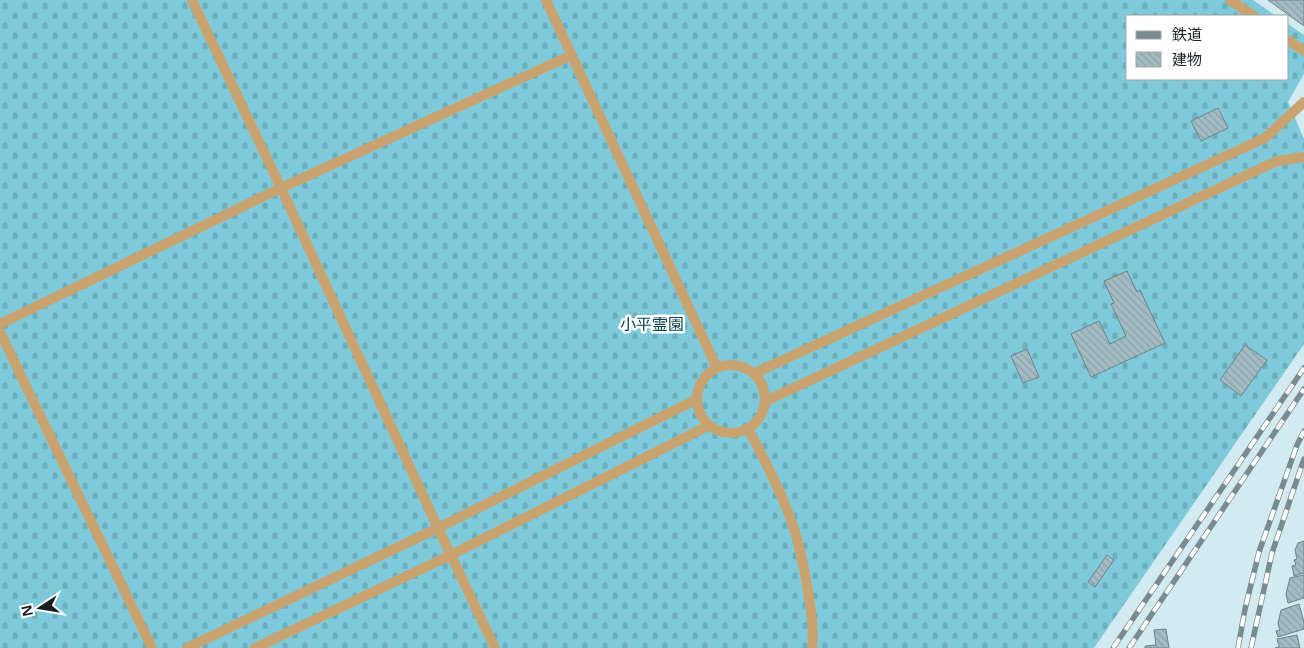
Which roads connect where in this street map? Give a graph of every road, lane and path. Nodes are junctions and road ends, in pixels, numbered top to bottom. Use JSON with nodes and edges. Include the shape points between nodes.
{"nodes":[{"id":1,"x":192,"y":0,"type":"edge"},
{"id":2,"x":546,"y":0,"type":"edge"},
{"id":3,"x":1230,"y":0,"type":"edge"},
{"id":4,"x":1252,"y":15,"type":"edge"},
{"id":5,"x":1289,"y":41,"type":"edge"},
{"id":6,"x":1304,"y":51,"type":"edge"},
{"id":7,"x":572,"y":54,"type":"junction"},
{"id":8,"x":1304,"y":102,"type":"edge"},
{"id":9,"x":1304,"y":157,"type":"edge"},
{"id":10,"x":281,"y":188,"type":"junction"},
{"id":11,"x":0,"y":324,"type":"edge"},
{"id":12,"x":0,"y":332,"type":"edge"},
{"id":13,"x":717,"y":368,"type":"junction"},
{"id":14,"x":755,"y":373,"type":"junction"},
{"id":15,"x":695,"y":400,"type":"junction"},
{"id":16,"x":766,"y":401,"type":"junction"},
{"id":17,"x":708,"y":426,"type":"junction"},
{"id":18,"x":748,"y":429,"type":"junction"},
{"id":19,"x":438,"y":528,"type":"junction"},
{"id":20,"x":451,"y":555,"type":"junction"},
{"id":21,"x":152,"y":648,"type":"edge"},
{"id":22,"x":187,"y":648,"type":"edge"},
{"id":23,"x":255,"y":648,"type":"edge"},
{"id":24,"x":495,"y":648,"type":"edge"},
{"id":25,"x":812,"y":648,"type":"edge"}],
"edges":[{"from":1,"to":10,"type":"lane"},
{"from":2,"to":7,"type":"lane"},
{"from":3,"to":4,"type":"lane"},
{"from":5,"to":6,"type":"lane"},
{"from":7,"to":10,"type":"lane"},
{"from":7,"to":13,"type":"lane"},
{"from":8,"to":14,"type":"lane","via":[[1265,138]]},
{"from":9,"to":16,"type":"lane","via":[[1277,161]]},
{"from":10,"to":11,"type":"lane"},
{"from":10,"to":19,"type":"lane"},
{"from":12,"to":21,"type":"lane"},
{"from":13,"to":14,"type":"lane","via":[[742,366]]},
{"from":13,"to":15,"type":"lane","via":[[707,373],[698,384]]},
{"from":14,"to":16,"type":"lane","via":[[763,385]]},
{"from":15,"to":17,"type":"lane"},
{"from":15,"to":19,"type":"lane"},
{"from":16,"to":18,"type":"lane","via":[[760,418]]},
{"from":17,"to":18,"type":"lane","via":[[722,433],[739,433]]},
{"from":17,"to":20,"type":"lane"},
{"from":18,"to":25,"type":"lane","via":[[780,492],[802,556],[812,618]]},
{"from":19,"to":20,"type":"lane"},
{"from":19,"to":22,"type":"lane"},
{"from":20,"to":23,"type":"lane"},
{"from":20,"to":24,"type":"lane"}]}
